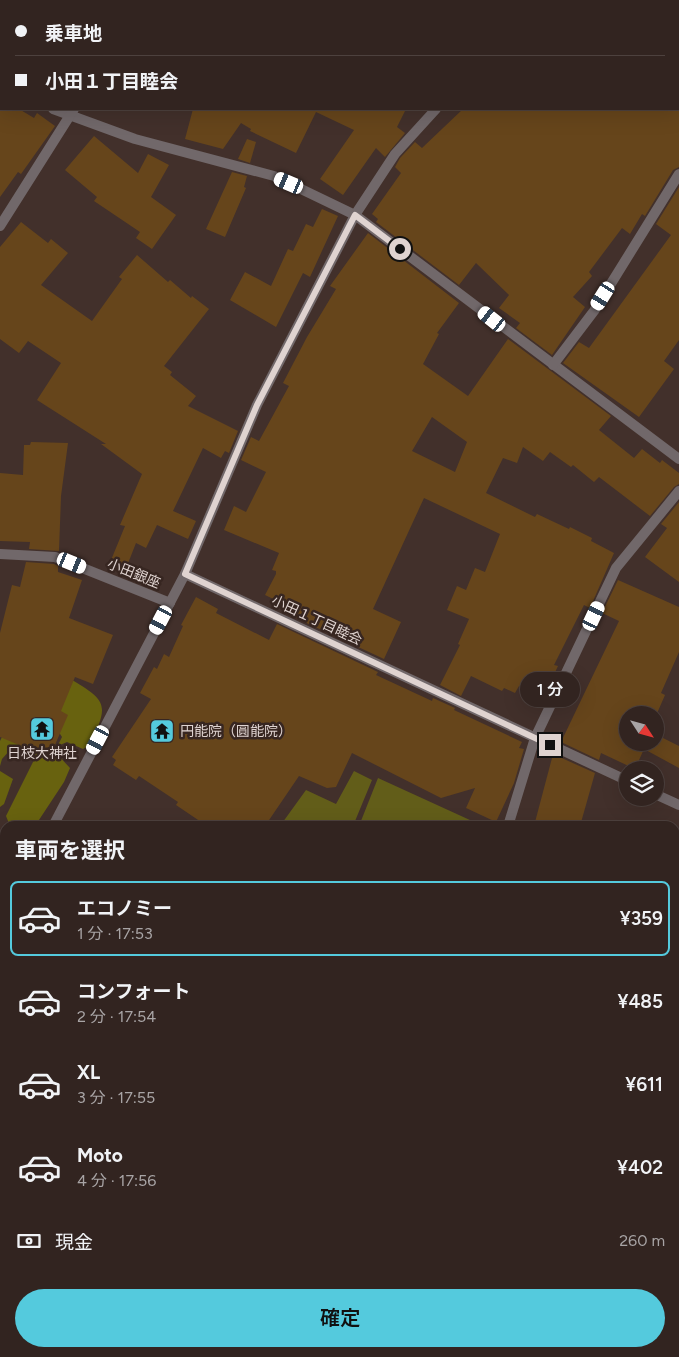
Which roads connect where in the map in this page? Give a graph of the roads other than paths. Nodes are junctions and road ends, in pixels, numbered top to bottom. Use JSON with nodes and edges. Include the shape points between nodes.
{"nodes":[{"id":1,"x":58,"y":110,"type":"edge"},
{"id":2,"x":435,"y":110,"type":"edge"},
{"id":3,"x":72,"y":113,"type":"edge"},
{"id":4,"x":679,"y":174,"type":"edge"},
{"id":5,"x":355,"y":215,"type":"junction"},
{"id":6,"x":0,"y":226,"type":"edge"},
{"id":7,"x":553,"y":365,"type":"junction"},
{"id":8,"x":679,"y":459,"type":"edge"},
{"id":9,"x":679,"y":491,"type":"edge"},
{"id":10,"x":0,"y":554,"type":"edge"},
{"id":11,"x":185,"y":574,"type":"junction"},
{"id":12,"x":170,"y":603,"type":"junction"},
{"id":13,"x":535,"y":738,"type":"junction"},
{"id":14,"x":619,"y":777,"type":"edge"},
{"id":15,"x":664,"y":798,"type":"edge"},
{"id":16,"x":679,"y":805,"type":"edge"},
{"id":17,"x":56,"y":821,"type":"edge"},
{"id":18,"x":510,"y":821,"type":"edge"}],
"edges":[{"from":1,"to":3,"type":"street"},
{"from":2,"to":5,"type":"street","via":[[396,154]]},
{"from":3,"to":5,"type":"street","via":[[135,139],[274,176]]},
{"from":3,"to":6,"type":"street"},
{"from":4,"to":7,"type":"street","via":[[594,311]]},
{"from":5,"to":7,"type":"street"},
{"from":5,"to":11,"type":"street","via":[[257,405]]},
{"from":7,"to":8,"type":"street"},
{"from":9,"to":13,"type":"street","via":[[616,568]]},
{"from":10,"to":12,"type":"street","name":"小田銀座","via":[[55,557]]},
{"from":11,"to":12,"type":"street"},
{"from":11,"to":13,"type":"street","name":"小田１丁目睦会"},
{"from":12,"to":17,"type":"street"},
{"from":13,"to":14,"type":"street","name":"小田１丁目睦会"},
{"from":13,"to":18,"type":"street"},
{"from":15,"to":16,"type":"street"}]}
